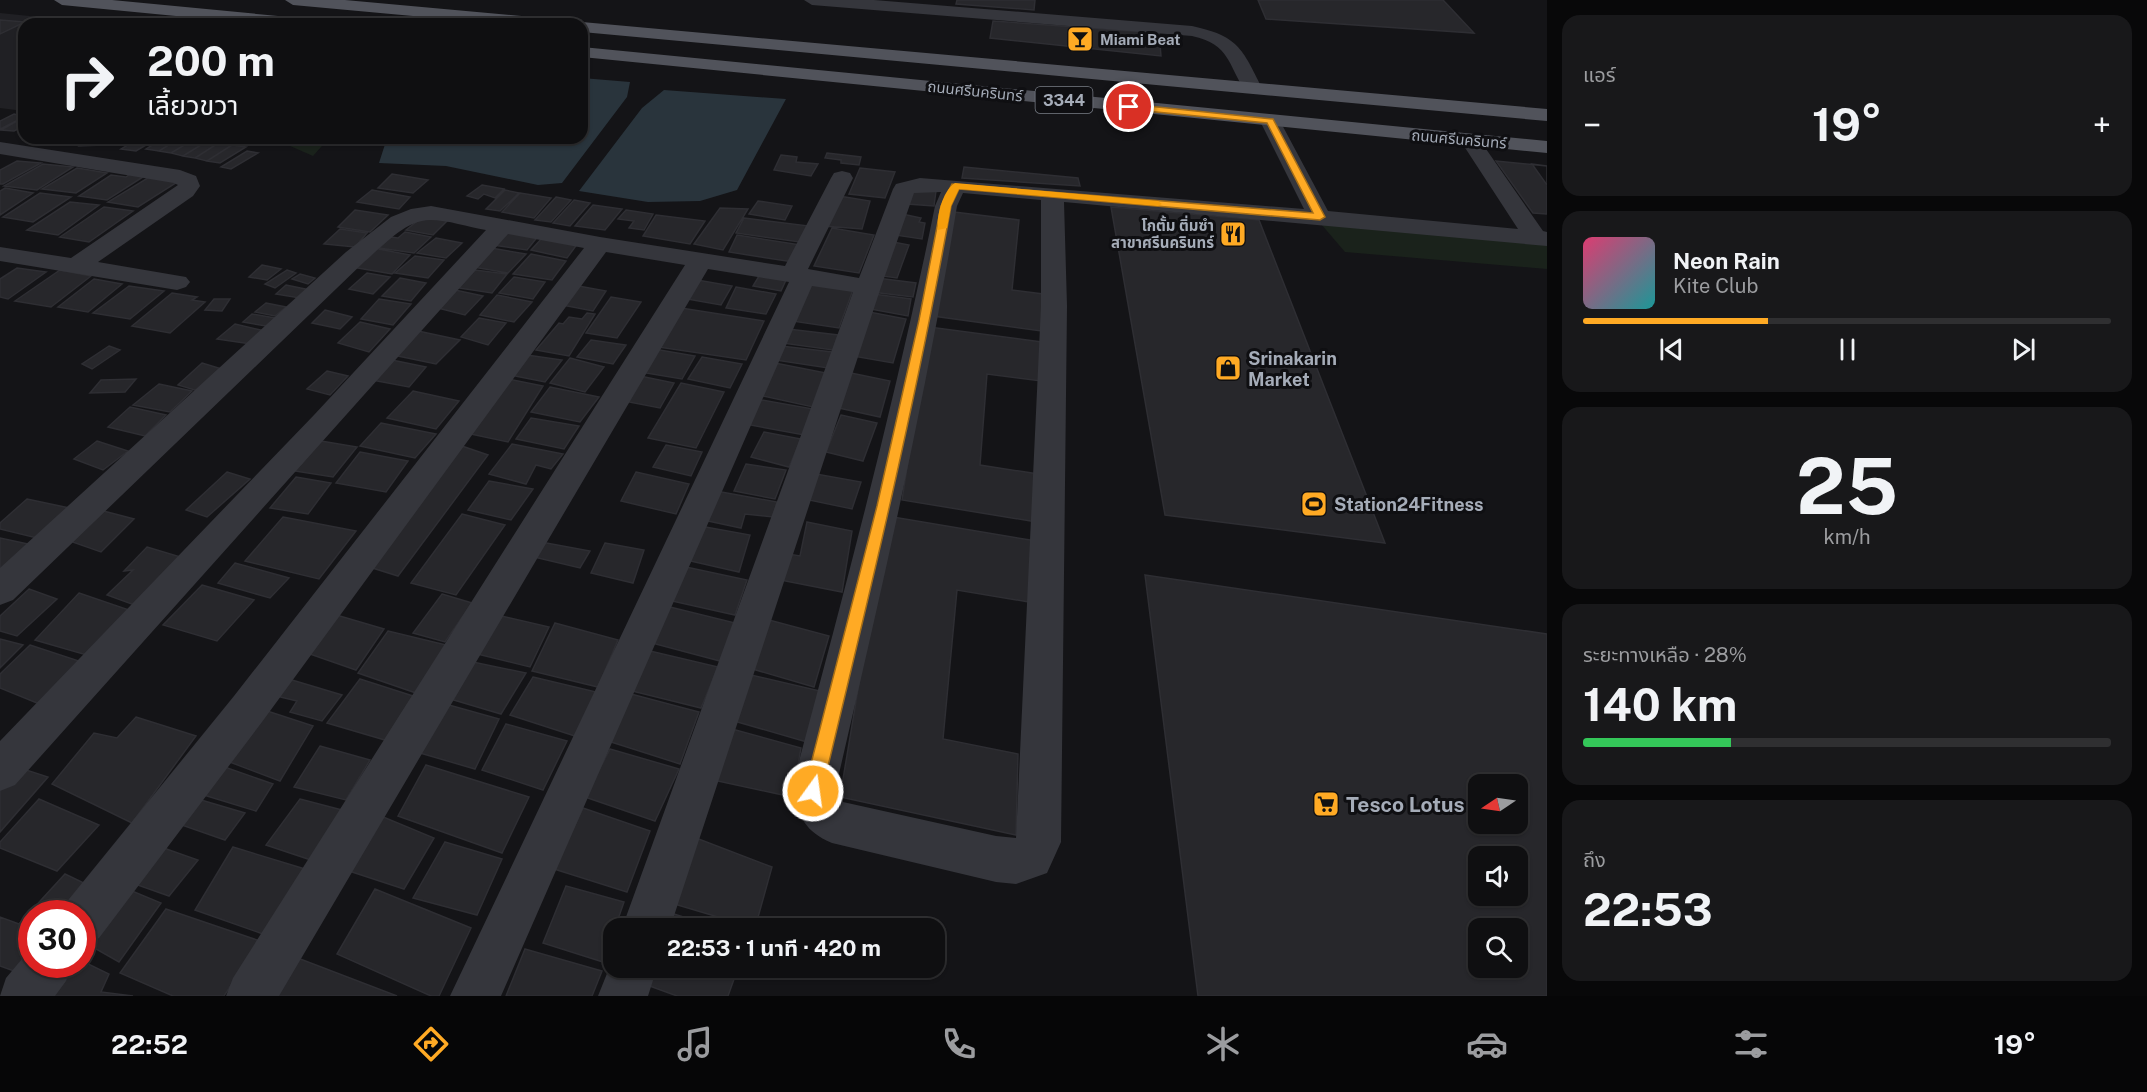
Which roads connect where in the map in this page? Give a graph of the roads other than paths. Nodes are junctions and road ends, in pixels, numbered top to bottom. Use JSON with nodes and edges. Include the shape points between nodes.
{"nodes":[{"id":1,"x":62,"y":0,"type":"edge"},
{"id":2,"x":293,"y":0,"type":"edge"},
{"id":3,"x":812,"y":0,"type":"edge"},
{"id":4,"x":248,"y":18,"type":"edge"},
{"id":5,"x":489,"y":18,"type":"edge"},
{"id":6,"x":588,"y":28,"type":"edge"},
{"id":7,"x":588,"y":53,"type":"edge"},
{"id":8,"x":1253,"y":88,"type":"junction"},
{"id":9,"x":1547,"y":115,"type":"edge"},
{"id":10,"x":1270,"y":121,"type":"junction"},
{"id":11,"x":1470,"y":140,"type":"junction"},
{"id":12,"x":1547,"y":147,"type":"edge"},
{"id":13,"x":0,"y":148,"type":"edge"},
{"id":14,"x":842,"y":178,"type":"dead end"},
{"id":15,"x":955,"y":186,"type":"junction"},
{"id":16,"x":1052,"y":194,"type":"junction"},
{"id":17,"x":1320,"y":217,"type":"junction"},
{"id":18,"x":503,"y":226,"type":"junction"},
{"id":19,"x":1541,"y":239,"type":"edge"},
{"id":20,"x":600,"y":244,"type":"junction"},
{"id":21,"x":0,"y":254,"type":"edge"},
{"id":22,"x":701,"y":259,"type":"junction"},
{"id":23,"x":75,"y":266,"type":"junction"},
{"id":24,"x":798,"y":275,"type":"junction"},
{"id":25,"x":177,"y":282,"type":"dead end"},
{"id":26,"x":868,"y":287,"type":"junction"},
{"id":27,"x":0,"y":590,"type":"edge"},
{"id":28,"x":0,"y":771,"type":"edge"},
{"id":29,"x":96,"y":903,"type":"edge"},
{"id":30,"x":649,"y":918,"type":"edge"},
{"id":31,"x":38,"y":978,"type":"edge"},
{"id":32,"x":629,"y":978,"type":"edge"},
{"id":33,"x":24,"y":996,"type":"edge"},
{"id":34,"x":251,"y":996,"type":"edge"},
{"id":35,"x":475,"y":996,"type":"edge"},
{"id":36,"x":623,"y":996,"type":"edge"}],
"edges":[{"from":1,"to":4,"type":"main road"},
{"from":2,"to":5,"type":"main road"},
{"from":3,"to":8,"type":"street","via":[[1198,32],[1214,36],[1235,51]]},
{"from":6,"to":8,"type":"main road","name":"ถนนศรีนครินทร์","number":"3344"},
{"from":7,"to":10,"type":"main road","name":"ถนนศรีนครินทร์","number":"3344"},
{"from":8,"to":9,"type":"main road","name":"ถนนศรีนครินทร์","number":"3344"},
{"from":10,"to":11,"type":"main road","name":"ถนนศรีนครินทร์","number":"3344"},
{"from":10,"to":17,"type":"street"},
{"from":11,"to":12,"type":"main road","name":"ถนนศรีนครินทร์","number":"3344"},
{"from":11,"to":19,"type":"street"},
{"from":13,"to":23,"type":"street","via":[[188,181],[185,191]]},
{"from":14,"to":24,"type":"street"},
{"from":15,"to":16,"type":"street"},
{"from":15,"to":16,"type":"street","via":[[946,206],[886,495],[813,791],[819,810],[832,821],[1016,861],[1031,857],[1039,842],[1054,306]]},
{"from":15,"to":26,"type":"street","via":[[920,185],[904,189]]},
{"from":16,"to":17,"type":"street"},
{"from":17,"to":19,"type":"street"},
{"from":18,"to":20,"type":"street"},
{"from":18,"to":27,"type":"street","via":[[431,213],[401,219],[354,257]]},
{"from":18,"to":28,"type":"street"},
{"from":20,"to":22,"type":"street"},
{"from":20,"to":29,"type":"street"},
{"from":21,"to":23,"type":"street"},
{"from":22,"to":24,"type":"street"},
{"from":22,"to":34,"type":"street"},
{"from":23,"to":25,"type":"street"},
{"from":24,"to":26,"type":"street"},
{"from":24,"to":35,"type":"street"},
{"from":26,"to":30,"type":"street"},
{"from":31,"to":33,"type":"street"},
{"from":32,"to":36,"type":"street"}]}
